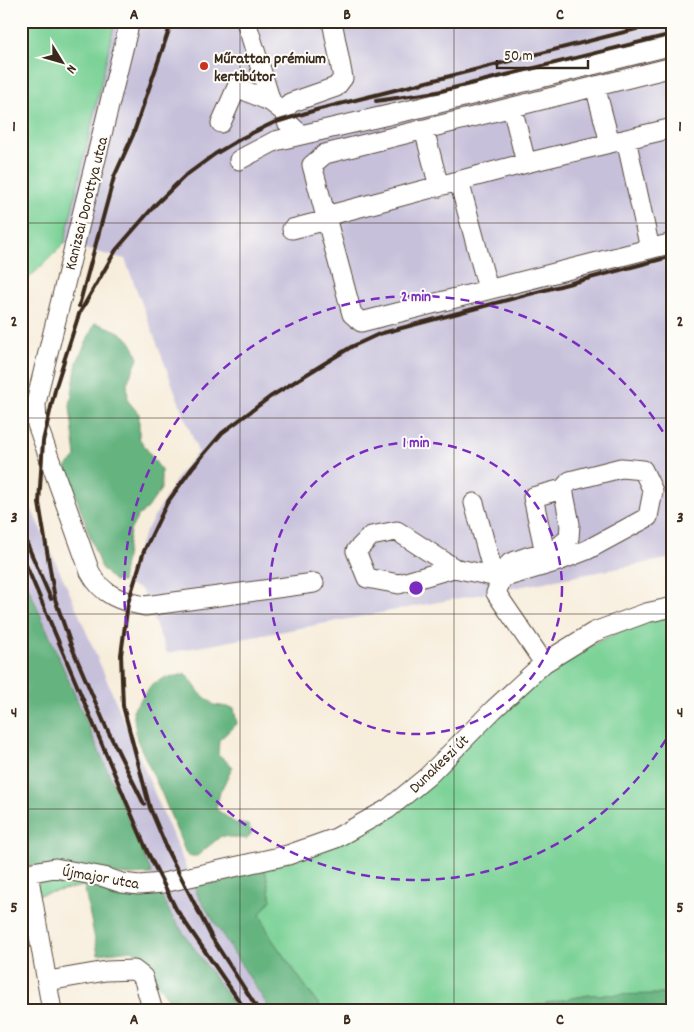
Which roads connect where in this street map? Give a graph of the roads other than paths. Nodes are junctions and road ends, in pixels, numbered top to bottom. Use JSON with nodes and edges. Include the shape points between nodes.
{"nodes":[{"id":1,"x":130,"y":21,"type":"edge"},
{"id":2,"x":246,"y":21,"type":"edge"},
{"id":3,"x":332,"y":21,"type":"edge"},
{"id":4,"x":673,"y":45,"type":"edge"},
{"id":5,"x":673,"y":67,"type":"edge"},
{"id":6,"x":595,"y":86,"type":"junction"},
{"id":7,"x":512,"y":106,"type":"junction"},
{"id":8,"x":277,"y":107,"type":"junction"},
{"id":9,"x":221,"y":122,"type":"dead end"},
{"id":10,"x":673,"y":128,"type":"edge"},
{"id":11,"x":424,"y":129,"type":"junction"},
{"id":12,"x":300,"y":135,"type":"junction"},
{"id":13,"x":618,"y":141,"type":"junction"},
{"id":14,"x":239,"y":160,"type":"dead end"},
{"id":15,"x":526,"y":164,"type":"junction"},
{"id":16,"x":460,"y":181,"type":"junction"},
{"id":17,"x":439,"y":187,"type":"junction"},
{"id":18,"x":326,"y":218,"type":"junction"},
{"id":19,"x":292,"y":229,"type":"dead end"},
{"id":20,"x":673,"y":243,"type":"edge"},
{"id":21,"x":650,"y":249,"type":"junction"},
{"id":22,"x":488,"y":289,"type":"junction"},
{"id":23,"x":563,"y":489,"type":"junction"},
{"id":24,"x":474,"y":503,"type":"dead end"},
{"id":25,"x":545,"y":553,"type":"junction"},
{"id":26,"x":454,"y":568,"type":"dead end"},
{"id":27,"x":498,"y":577,"type":"junction"},
{"id":28,"x":314,"y":583,"type":"dead end"},
{"id":29,"x":673,"y":607,"type":"edge"},
{"id":30,"x":544,"y":663,"type":"junction"},
{"id":31,"x":25,"y":874,"type":"edge"},
{"id":32,"x":182,"y":879,"type":"joint"},
{"id":33,"x":48,"y":981,"type":"junction"},
{"id":34,"x":52,"y":1011,"type":"edge"},
{"id":35,"x":153,"y":1011,"type":"edge"}],
"edges":[{"from":1,"to":28,"type":"street","name":"Kanizsai Dorottya utca","via":[[40,385],[36,404],[37,424],[90,572],[97,585],[120,599],[144,606]]},
{"from":2,"to":8,"type":"street"},
{"from":3,"to":8,"type":"street","via":[[343,78],[336,87]]},
{"from":4,"to":12,"type":"street"},
{"from":5,"to":6,"type":"street"},
{"from":6,"to":7,"type":"street"},
{"from":6,"to":13,"type":"street"},
{"from":7,"to":11,"type":"street"},
{"from":7,"to":15,"type":"street"},
{"from":8,"to":9,"type":"street","via":[[236,87]]},
{"from":8,"to":12,"type":"street"},
{"from":10,"to":13,"type":"street"},
{"from":11,"to":17,"type":"street"},
{"from":11,"to":18,"type":"street","via":[[325,154],[312,165]]},
{"from":12,"to":14,"type":"street","via":[[275,141]]},
{"from":13,"to":15,"type":"street"},
{"from":13,"to":21,"type":"street"},
{"from":15,"to":16,"type":"street"},
{"from":16,"to":17,"type":"street"},
{"from":16,"to":22,"type":"street"},
{"from":17,"to":18,"type":"street"},
{"from":18,"to":19,"type":"street"},
{"from":18,"to":22,"type":"street","via":[[352,314],[361,322]]},
{"from":20,"to":21,"type":"street"},
{"from":21,"to":22,"type":"street"},
{"from":23,"to":25,"type":"street","via":[[570,524],[569,538],[554,551]]},
{"from":23,"to":25,"type":"street","via":[[533,497]]},
{"from":23,"to":27,"type":"street","via":[[570,481],[621,468],[643,470],[653,491],[648,517],[587,550]]},
{"from":24,"to":27,"type":"street"},
{"from":25,"to":27,"type":"street","via":[[510,563]]},
{"from":26,"to":27,"type":"street"},
{"from":27,"to":30,"type":"street","via":[[496,593]]},
{"from":29,"to":30,"type":"street","name":"Dunakeszi út","via":[[594,632]]},
{"from":30,"to":32,"type":"street","name":"Dunakeszi út","via":[[428,776],[388,809],[336,838],[288,855]]},
{"from":31,"to":32,"type":"street","name":"Újmajor utca","via":[[55,868],[139,885]]},
{"from":31,"to":33,"type":"street"},
{"from":33,"to":34,"type":"street"},
{"from":33,"to":35,"type":"street","via":[[106,971],[134,970],[143,977]]}]}
